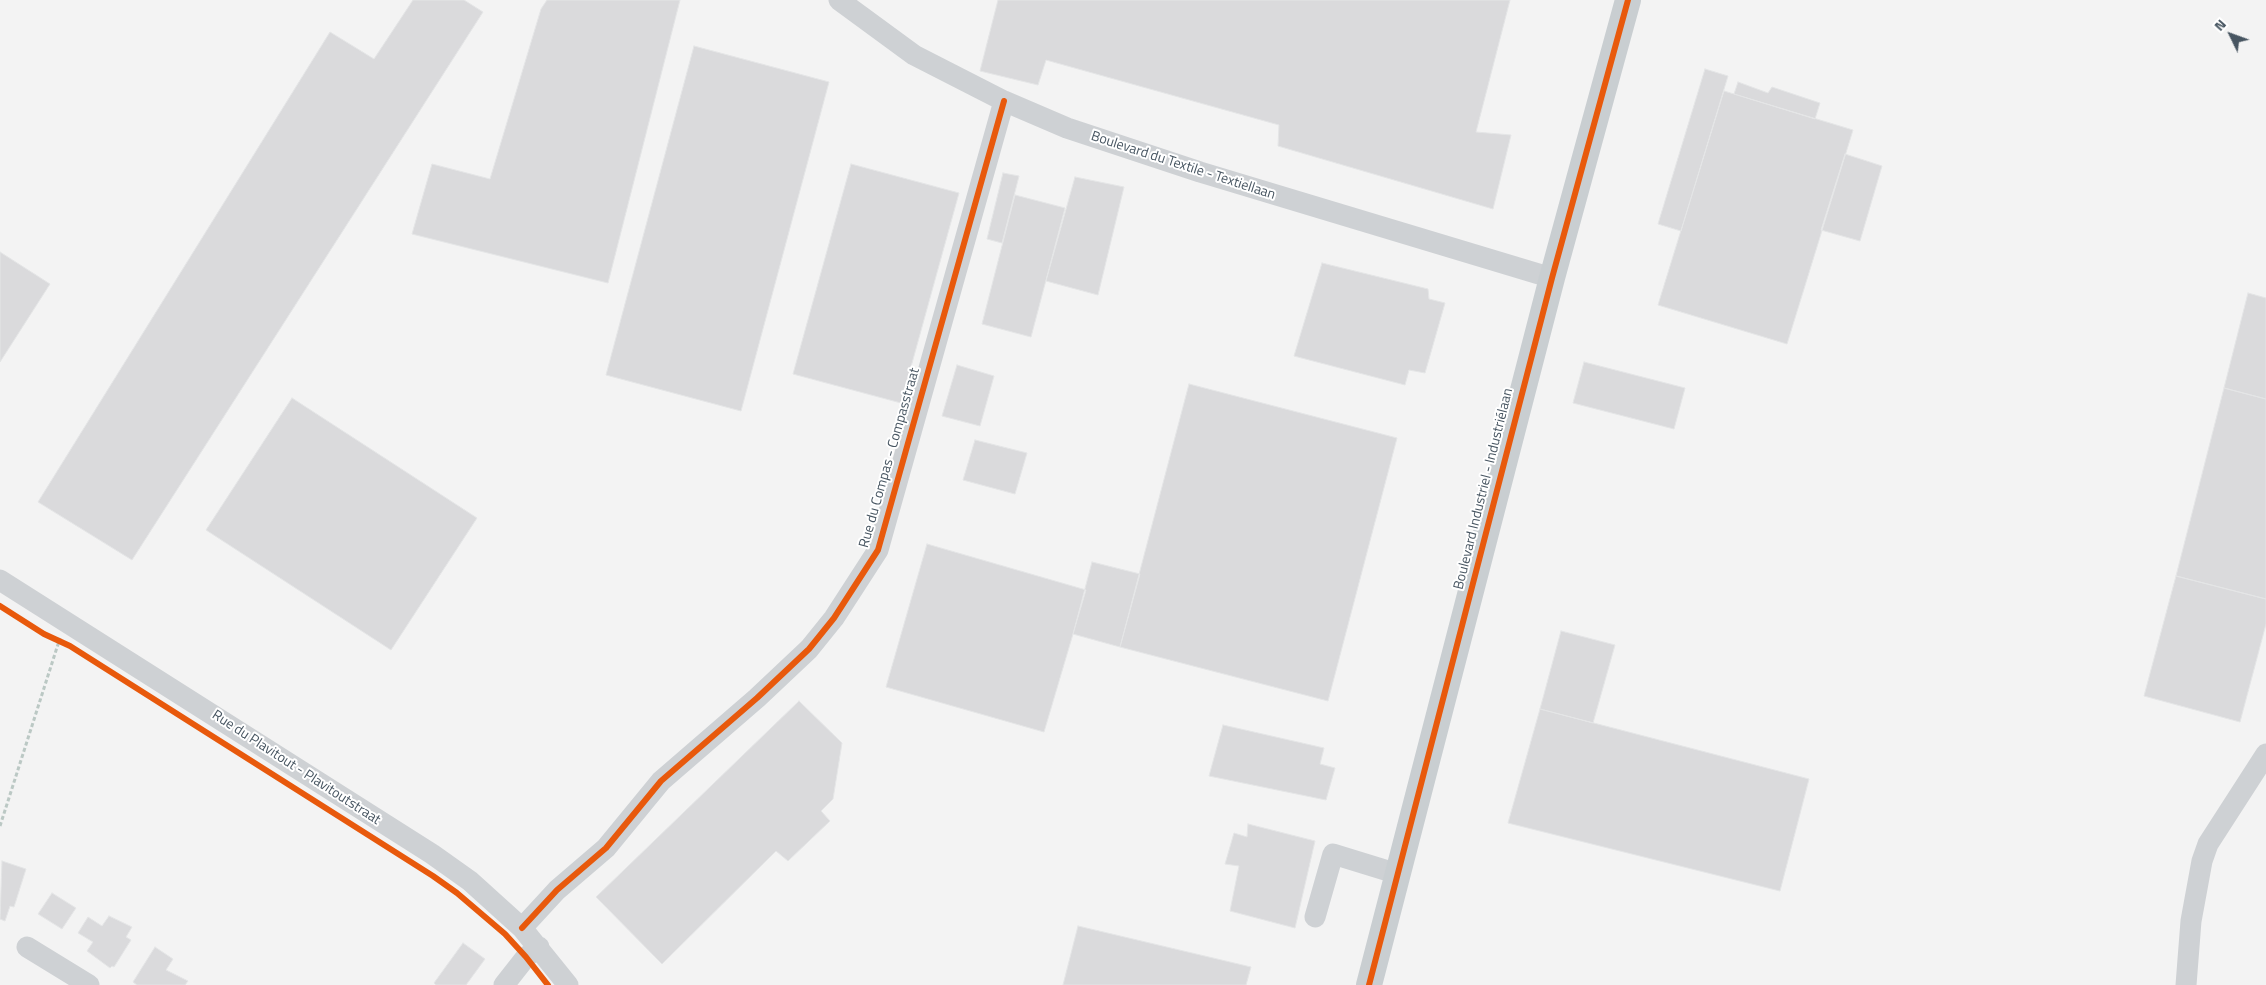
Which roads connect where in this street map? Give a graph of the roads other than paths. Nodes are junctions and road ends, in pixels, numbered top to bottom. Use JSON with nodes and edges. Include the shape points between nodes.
{"nodes":[{"id":1,"x":838,"y":0,"type":"edge"},
{"id":2,"x":1628,"y":0,"type":"edge"},
{"id":3,"x":1004,"y":102,"type":"junction"},
{"id":4,"x":1552,"y":278,"type":"junction"},
{"id":5,"x":0,"y":580,"type":"edge"},
{"id":6,"x":2266,"y":754,"type":"edge"},
{"id":7,"x":1398,"y":874,"type":"junction"},
{"id":8,"x":1315,"y":917,"type":"dead end"},
{"id":9,"x":522,"y":928,"type":"junction"},
{"id":10,"x":27,"y":946,"type":"dead end"},
{"id":11,"x":538,"y":947,"type":"junction"},
{"id":12,"x":90,"y":985,"type":"edge"},
{"id":13,"x":504,"y":985,"type":"edge"},
{"id":14,"x":568,"y":985,"type":"edge"},
{"id":15,"x":1369,"y":985,"type":"edge"},
{"id":16,"x":2186,"y":985,"type":"edge"}],
"edges":[{"from":1,"to":3,"type":"street","name":"Boulevard du Textile - Textiellaan","via":[[914,55]]},
{"from":2,"to":4,"type":"main road","name":"Boulevard Industriel - Industriélaan"},
{"from":3,"to":4,"type":"street","name":"Boulevard du Textile - Textiellaan","via":[[1067,128],[1191,169]]},
{"from":3,"to":9,"type":"street","name":"Rue du Compas - Compasstraat","via":[[878,550],[834,618],[809,649],[758,698],[661,781],[606,848],[557,890]]},
{"from":4,"to":7,"type":"main road","name":"Boulevard Industriel - Industriélaan"},
{"from":5,"to":9,"type":"street","name":"Rue du Plavitout - Plavitoutstraat","via":[[432,854],[470,881]]},
{"from":6,"to":16,"type":"street","via":[[2208,844],[2202,861],[2191,921]]},
{"from":7,"to":8,"type":"street","via":[[1333,854]]},
{"from":7,"to":15,"type":"main road","name":"Boulevard Industriel - Industriélaan"},
{"from":9,"to":11,"type":"street","name":"Rue du Plavitout - Plavitoutstraat"},
{"from":10,"to":12,"type":"street"},
{"from":11,"to":13,"type":"street"},
{"from":11,"to":14,"type":"street","name":"Rue du Plavitout - Plavitoutstraat"}]}
